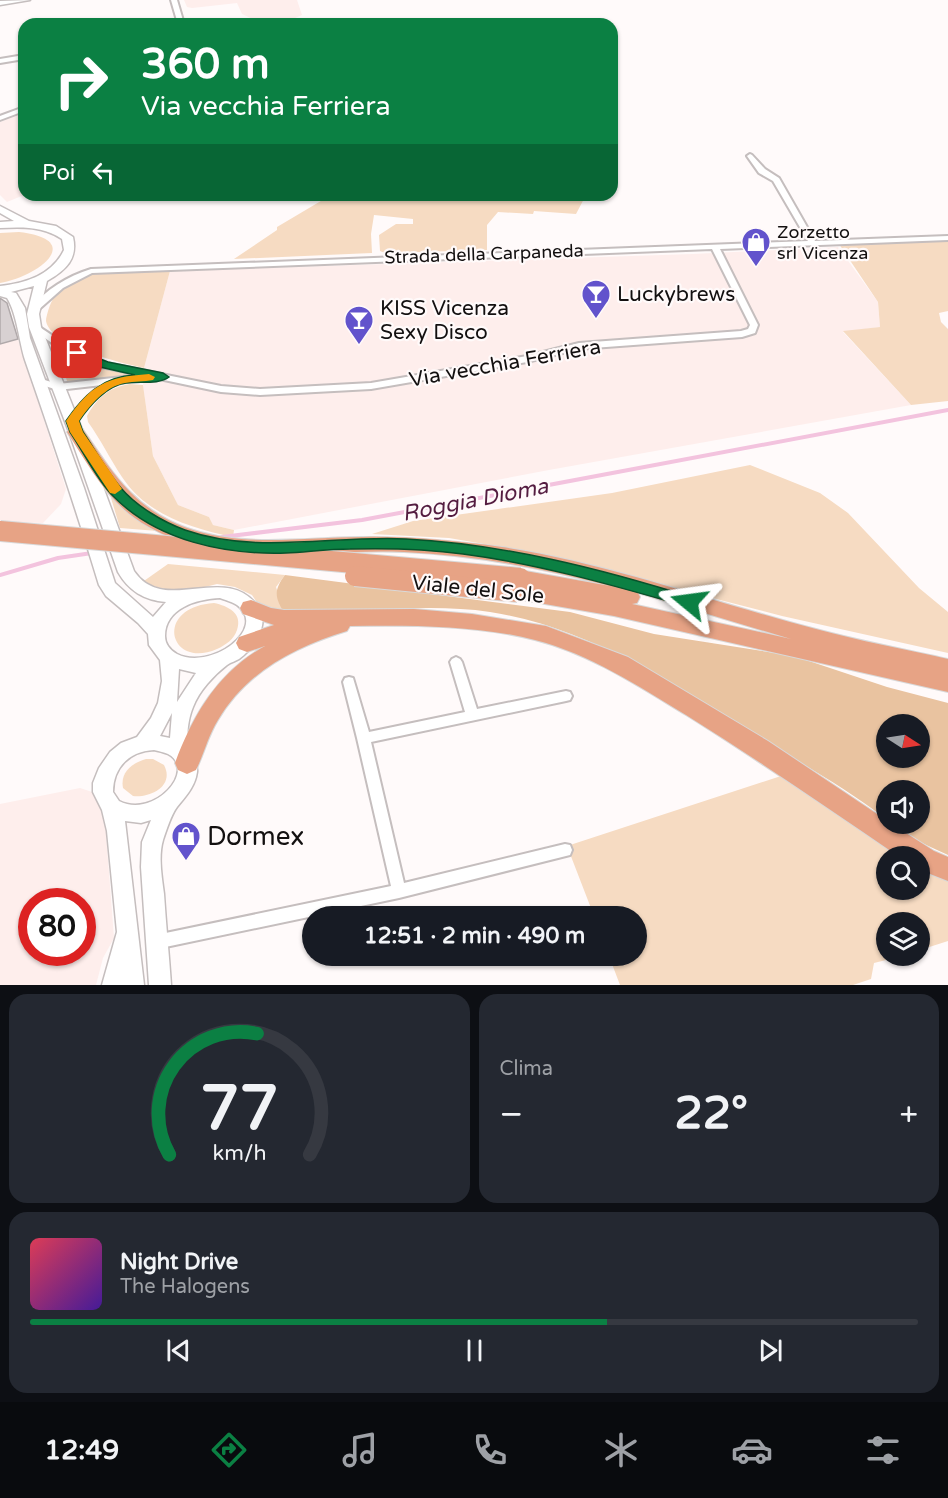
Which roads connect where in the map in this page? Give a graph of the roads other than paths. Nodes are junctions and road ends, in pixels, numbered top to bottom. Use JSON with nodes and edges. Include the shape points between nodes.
{"nodes":[{"id":1,"x":26,"y":0,"type":"edge"},
{"id":2,"x":174,"y":0,"type":"edge"},
{"id":3,"x":0,"y":3,"type":"edge"},
{"id":4,"x":179,"y":18,"type":"edge"},
{"id":5,"x":18,"y":58,"type":"edge"},
{"id":6,"x":0,"y":61,"type":"edge"},
{"id":7,"x":18,"y":111,"type":"edge"},
{"id":8,"x":0,"y":118,"type":"edge"},
{"id":9,"x":750,"y":156,"type":"dead end"},
{"id":10,"x":0,"y":209,"type":"edge"},
{"id":11,"x":29,"y":224,"type":"junction"},
{"id":12,"x":0,"y":225,"type":"edge"},
{"id":13,"x":948,"y":238,"type":"edge"},
{"id":14,"x":812,"y":242,"type":"junction"},
{"id":15,"x":714,"y":246,"type":"junction"},
{"id":16,"x":42,"y":278,"type":"junction"},
{"id":17,"x":0,"y":291,"type":"edge"},
{"id":18,"x":34,"y":309,"type":"junction"},
{"id":19,"x":35,"y":327,"type":"junction"},
{"id":20,"x":163,"y":377,"type":"junction"},
{"id":21,"x":121,"y":379,"type":"junction"},
{"id":22,"x":38,"y":381,"type":"junction"},
{"id":23,"x":58,"y":387,"type":"junction"},
{"id":24,"x":74,"y":427,"type":"junction"},
{"id":25,"x":0,"y":531,"type":"edge"},
{"id":26,"x":0,"y":542,"type":"edge"},
{"id":27,"x":519,"y":585,"type":"junction"},
{"id":28,"x":190,"y":596,"type":"junction"},
{"id":29,"x":251,"y":609,"type":"junction"},
{"id":30,"x":357,"y":621,"type":"junction"},
{"id":31,"x":156,"y":633,"type":"junction"},
{"id":32,"x":810,"y":636,"type":"junction"},
{"id":33,"x":247,"y":643,"type":"junction"},
{"id":34,"x":168,"y":657,"type":"junction"},
{"id":35,"x":218,"y":662,"type":"junction"},
{"id":36,"x":456,"y":662,"type":"dead end"},
{"id":37,"x":948,"y":668,"type":"edge"},
{"id":38,"x":898,"y":672,"type":"junction"},
{"id":39,"x":349,"y":682,"type":"dead end"},
{"id":40,"x":948,"y":683,"type":"edge"},
{"id":41,"x":948,"y":689,"type":"edge"},
{"id":42,"x":566,"y":696,"type":"dead end"},
{"id":43,"x":472,"y":715,"type":"junction"},
{"id":44,"x":364,"y":738,"type":"junction"},
{"id":45,"x":144,"y":742,"type":"junction"},
{"id":46,"x":183,"y":757,"type":"junction"},
{"id":47,"x":168,"y":804,"type":"junction"},
{"id":48,"x":111,"y":805,"type":"junction"},
{"id":49,"x":565,"y":850,"type":"dead end"},
{"id":50,"x":948,"y":869,"type":"edge"},
{"id":51,"x":399,"y":891,"type":"junction"},
{"id":52,"x":127,"y":929,"type":"junction"},
{"id":53,"x":156,"y":942,"type":"junction"},
{"id":54,"x":113,"y":985,"type":"edge"},
{"id":55,"x":133,"y":985,"type":"edge"},
{"id":56,"x":160,"y":985,"type":"edge"}],
"edges":[{"from":1,"to":3,"type":"main road"},
{"from":2,"to":4,"type":"street"},
{"from":5,"to":6,"type":"street"},
{"from":7,"to":8,"type":"street"},
{"from":9,"to":14,"type":"street","via":[[776,180]]},
{"from":10,"to":11,"type":"main road"},
{"from":11,"to":12,"type":"main road"},
{"from":11,"to":16,"type":"main road","via":[[61,232],[70,243],[68,257]]},
{"from":13,"to":14,"type":"street","name":"Strada della Carpaneda"},
{"from":14,"to":15,"type":"street","name":"Strada della Carpaneda"},
{"from":15,"to":18,"type":"street","name":"Strada della Carpaneda","via":[[91,271],[53,290]]},
{"from":15,"to":20,"type":"street","name":"Via vecchia Ferriera","via":[[754,325],[752,332],[579,346],[371,386],[260,392]]},
{"from":16,"to":17,"type":"main road"},
{"from":16,"to":18,"type":"main road"},
{"from":17,"to":22,"type":"main road","via":[[17,302]]},
{"from":18,"to":19,"type":"main road"},
{"from":19,"to":20,"type":"street","name":"Via vecchia Ferriera","via":[[51,340],[90,359]]},
{"from":19,"to":23,"type":"main road"},
{"from":20,"to":21,"type":"street","name":"Via vecchia Ferriera"},
{"from":21,"to":23,"type":"street","name":"Via vecchia Ferriera"},
{"from":21,"to":24,"type":"street","name":"Via vecchia Ferriera","via":[[84,404]]},
{"from":22,"to":23,"type":"street","name":"Via vecchia Ferriera"},
{"from":22,"to":31,"type":"main road","via":[[109,588],[148,618]]},
{"from":23,"to":24,"type":"main road"},
{"from":24,"to":28,"type":"main road","via":[[131,582],[159,597]]},
{"from":24,"to":32,"type":"highway","via":[[117,492],[148,517],[182,534],[238,546],[405,544],[464,549],[582,572]]},
{"from":25,"to":27,"type":"highway","name":"Viale del Sole","bridge":true},
{"from":26,"to":27,"type":"highway","name":"Viale del Sole","bridge":true},
{"from":27,"to":32,"type":"highway","name":"Viale del Sole","via":[[616,594]]},
{"from":27,"to":38,"type":"highway","name":"Viale del Sole"},
{"from":28,"to":29,"type":"main road","via":[[221,592],[239,597]]},
{"from":28,"to":31,"type":"main road","via":[[167,611]]},
{"from":29,"to":30,"type":"highway","via":[[284,618]]},
{"from":29,"to":33,"type":"main road","via":[[254,629]]},
{"from":30,"to":33,"type":"highway","via":[[284,630]]},
{"from":30,"to":46,"type":"highway","via":[[303,636],[245,670],[203,721]]},
{"from":30,"to":50,"type":"highway","via":[[450,619],[538,632],[620,663],[759,748],[925,860]]},
{"from":31,"to":34,"type":"main road","via":[[159,646]]},
{"from":32,"to":37,"type":"highway","name":"Viale del Sole"},
{"from":33,"to":35,"type":"main road"},
{"from":34,"to":35,"type":"main road","via":[[186,665]]},
{"from":34,"to":45,"type":"main road","via":[[170,699],[156,728]]},
{"from":35,"to":46,"type":"main road","via":[[184,702],[179,718]]},
{"from":36,"to":43,"type":"street"},
{"from":38,"to":40,"type":"highway","name":"Viale del Sole"},
{"from":38,"to":41,"type":"highway"},
{"from":39,"to":44,"type":"street"},
{"from":42,"to":43,"type":"street"},
{"from":43,"to":44,"type":"street"},
{"from":44,"to":51,"type":"street"},
{"from":45,"to":46,"type":"main road","via":[[164,742]]},
{"from":45,"to":48,"type":"main road","via":[[125,750],[106,771],[102,788]]},
{"from":46,"to":47,"type":"main road","via":[[187,780]]},
{"from":47,"to":48,"type":"main road","via":[[137,814],[122,812]]},
{"from":47,"to":53,"type":"main road","via":[[152,842]]},
{"from":48,"to":52,"type":"main road"},
{"from":49,"to":51,"type":"street"},
{"from":51,"to":53,"type":"street"},
{"from":52,"to":54,"type":"main road"},
{"from":52,"to":55,"type":"main road"},
{"from":53,"to":56,"type":"main road"}]}
